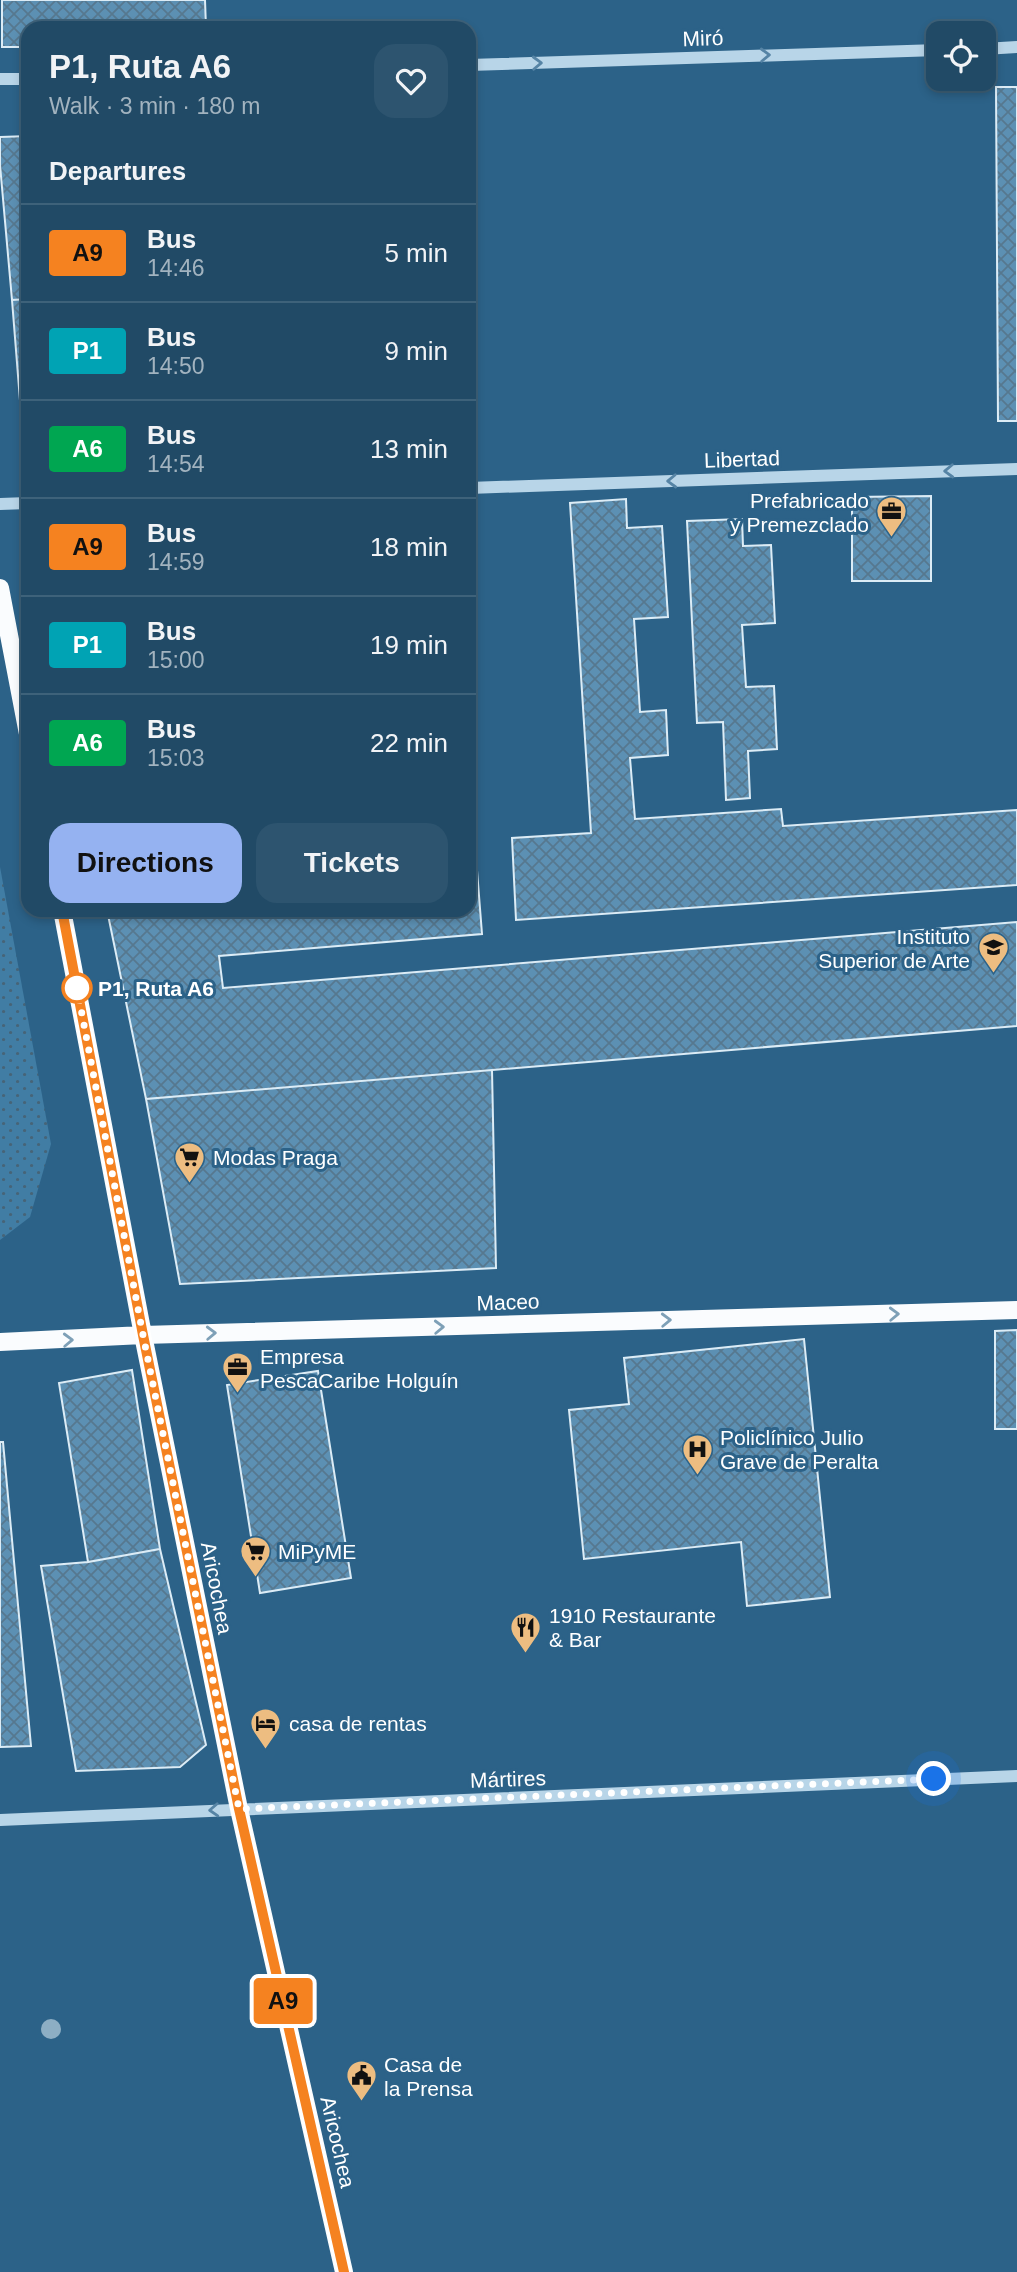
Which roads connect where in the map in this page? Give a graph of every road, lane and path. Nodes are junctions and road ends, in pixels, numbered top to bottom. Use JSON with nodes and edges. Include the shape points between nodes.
{"nodes":[{"id":1,"x":1017,"y":47,"type":"edge"},
{"id":2,"x":996,"y":48,"type":"edge"},
{"id":3,"x":926,"y":50,"type":"edge"},
{"id":4,"x":476,"y":65,"type":"edge"},
{"id":5,"x":0,"y":79,"type":"edge"},
{"id":6,"x":21,"y":79,"type":"edge"},
{"id":7,"x":1017,"y":469,"type":"edge"},
{"id":8,"x":476,"y":488,"type":"edge"},
{"id":9,"x":21,"y":503,"type":"edge"},
{"id":10,"x":0,"y":504,"type":"edge"},
{"id":11,"x":0,"y":588,"type":"edge"},
{"id":12,"x":21,"y":698,"type":"edge"},
{"id":13,"x":63,"y":917,"type":"edge"},
{"id":14,"x":1017,"y":1311,"type":"edge"},
{"id":15,"x":143,"y":1335,"type":"junction"},
{"id":16,"x":0,"y":1342,"type":"edge"},
{"id":17,"x":1017,"y":1776,"type":"edge"},
{"id":18,"x":239,"y":1809,"type":"junction"},
{"id":19,"x":0,"y":1820,"type":"edge"},
{"id":20,"x":344,"y":2272,"type":"edge"}],
"edges":[{"from":1,"to":2,"type":"street"},
{"from":4,"to":3,"type":"street","name":"Miró","one_way":true},
{"from":5,"to":6,"type":"street"},
{"from":7,"to":8,"type":"street","name":"Libertad","one_way":true},
{"from":9,"to":10,"type":"street"},
{"from":11,"to":12,"type":"main road"},
{"from":13,"to":15,"type":"main road","name":"Aricochea"},
{"from":15,"to":14,"type":"main road","name":"Maceo","one_way":true},
{"from":16,"to":15,"type":"main road","name":"Maceo","one_way":true},
{"from":15,"to":18,"type":"main road","name":"Aricochea"},
{"from":17,"to":18,"type":"street","name":"Mártires"},
{"from":18,"to":19,"type":"street","name":"Mártires","one_way":true},
{"from":18,"to":20,"type":"main road","name":"Aricochea"}]}
